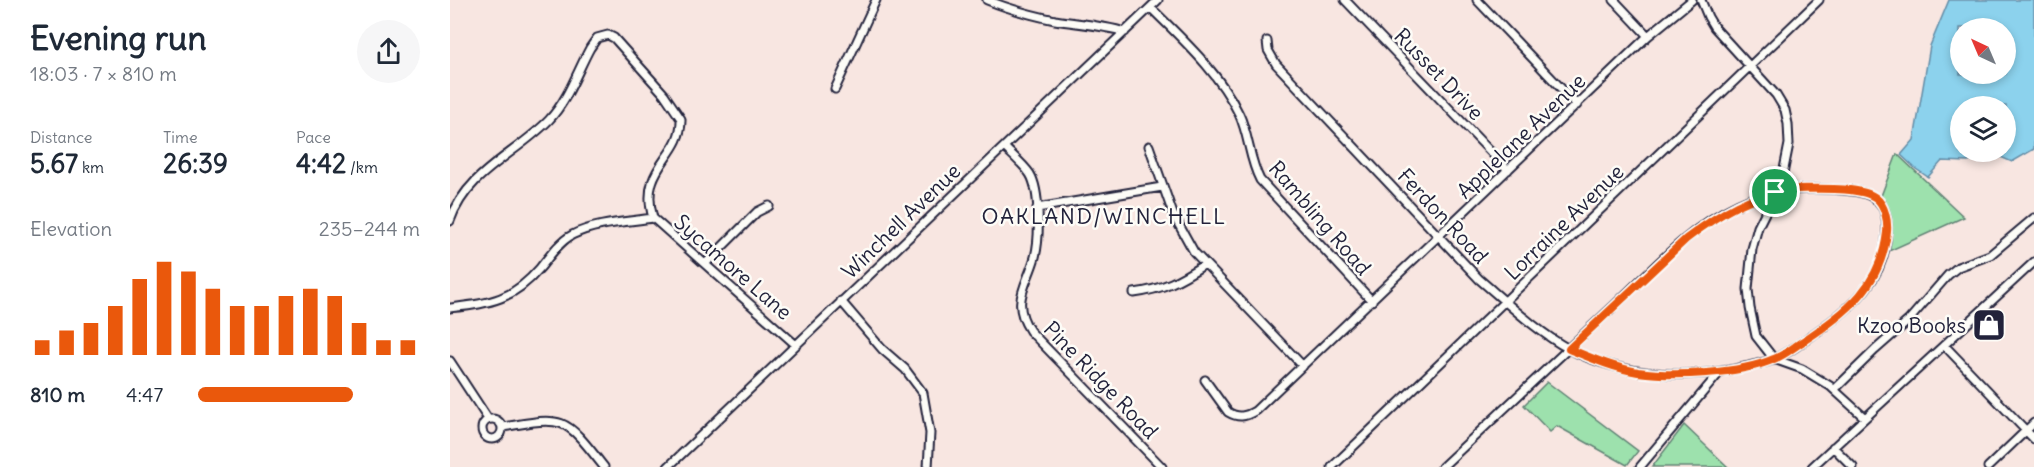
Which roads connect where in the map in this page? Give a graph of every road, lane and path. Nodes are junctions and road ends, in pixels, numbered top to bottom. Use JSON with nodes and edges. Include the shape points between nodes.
{"nodes":[{"id":1,"x":876,"y":0,"type":"edge"},
{"id":2,"x":987,"y":0,"type":"edge"},
{"id":3,"x":1158,"y":0,"type":"edge"},
{"id":4,"x":1345,"y":0,"type":"edge"},
{"id":5,"x":1477,"y":0,"type":"edge"},
{"id":6,"x":1614,"y":0,"type":"edge"},
{"id":7,"x":1692,"y":0,"type":"edge"},
{"id":8,"x":1701,"y":0,"type":"edge"},
{"id":9,"x":1819,"y":0,"type":"edge"},
{"id":10,"x":1150,"y":8,"type":"junction"},
{"id":11,"x":1125,"y":32,"type":"junction"},
{"id":12,"x":1648,"y":36,"type":"junction"},
{"id":13,"x":1267,"y":40,"type":"dead end"},
{"id":14,"x":1750,"y":66,"type":"junction"},
{"id":15,"x":835,"y":89,"type":"dead end"},
{"id":16,"x":1576,"y":105,"type":"junction"},
{"id":17,"x":1149,"y":146,"type":"dead end"},
{"id":18,"x":1004,"y":147,"type":"junction"},
{"id":19,"x":1508,"y":170,"type":"junction"},
{"id":20,"x":1162,"y":187,"type":"junction"},
{"id":21,"x":1775,"y":192,"type":"junction"},
{"id":22,"x":769,"y":206,"type":"dead end"},
{"id":23,"x":1037,"y":208,"type":"junction"},
{"id":24,"x":653,"y":218,"type":"junction"},
{"id":25,"x":2034,"y":218,"type":"edge"},
{"id":26,"x":450,"y":221,"type":"edge"},
{"id":27,"x":1439,"y":236,"type":"junction"},
{"id":28,"x":2034,"y":262,"type":"edge"},
{"id":29,"x":706,"y":263,"type":"junction"},
{"id":30,"x":1205,"y":264,"type":"junction"},
{"id":31,"x":1134,"y":293,"type":"dead end"},
{"id":32,"x":841,"y":301,"type":"junction"},
{"id":33,"x":1372,"y":301,"type":"junction"},
{"id":34,"x":1505,"y":301,"type":"junction"},
{"id":35,"x":450,"y":308,"type":"edge"},
{"id":36,"x":796,"y":345,"type":"junction"},
{"id":37,"x":1944,"y":345,"type":"junction"},
{"id":38,"x":1569,"y":349,"type":"junction"},
{"id":39,"x":1774,"y":359,"type":"junction"},
{"id":40,"x":450,"y":361,"type":"edge"},
{"id":41,"x":1303,"y":366,"type":"junction"},
{"id":42,"x":1720,"y":372,"type":"junction"},
{"id":43,"x":1205,"y":380,"type":"dead end"},
{"id":44,"x":1835,"y":389,"type":"junction"},
{"id":45,"x":1865,"y":418,"type":"junction"},
{"id":46,"x":488,"y":419,"type":"junction"},
{"id":47,"x":2034,"y":423,"type":"edge"},
{"id":48,"x":502,"y":427,"type":"junction"},
{"id":49,"x":2026,"y":431,"type":"junction"},
{"id":50,"x":2034,"y":439,"type":"edge"},
{"id":51,"x":1833,"y":447,"type":"junction"},
{"id":52,"x":604,"y":467,"type":"edge"},
{"id":53,"x":668,"y":467,"type":"edge"},
{"id":54,"x":928,"y":467,"type":"edge"},
{"id":55,"x":1162,"y":467,"type":"edge"},
{"id":56,"x":1332,"y":467,"type":"edge"},
{"id":57,"x":1442,"y":467,"type":"edge"},
{"id":58,"x":1640,"y":467,"type":"edge"},
{"id":59,"x":1812,"y":467,"type":"edge"},
{"id":60,"x":1853,"y":467,"type":"edge"},
{"id":61,"x":1988,"y":467,"type":"edge"}],
"edges":[{"from":1,"to":15,"type":"street"},
{"from":2,"to":11,"type":"street","via":[[1057,20]]},
{"from":3,"to":10,"type":"street","name":"Winchell Avenue"},
{"from":4,"to":19,"type":"street","name":"Russet Drive"},
{"from":5,"to":16,"type":"street"},
{"from":6,"to":12,"type":"street"},
{"from":7,"to":12,"type":"street","name":"Applelane Avenue"},
{"from":8,"to":14,"type":"street","via":[[1714,27]]},
{"from":9,"to":14,"type":"street","name":"Lorraine Avenue"},
{"from":10,"to":11,"type":"street","name":"Winchell Avenue"},
{"from":10,"to":33,"type":"street","name":"Rambling Road","via":[[1226,90],[1246,131],[1260,180]]},
{"from":11,"to":18,"type":"street","name":"Winchell Avenue"},
{"from":12,"to":16,"type":"street","name":"Applelane Avenue"},
{"from":13,"to":27,"type":"street","name":"Ferdon Road","via":[[1276,63]]},
{"from":14,"to":21,"type":"street","via":[[1776,95],[1786,116],[1787,161]]},
{"from":14,"to":34,"type":"street","name":"Lorraine Avenue"},
{"from":16,"to":19,"type":"street","name":"Applelane Avenue"},
{"from":17,"to":20,"type":"street"},
{"from":18,"to":23,"type":"street","name":"Pine Ridge Road","via":[[1030,174]]},
{"from":18,"to":32,"type":"street","name":"Winchell Avenue"},
{"from":19,"to":27,"type":"street","name":"Applelane Avenue"},
{"from":20,"to":23,"type":"street"},
{"from":20,"to":30,"type":"street","via":[[1187,241]]},
{"from":21,"to":38,"type":"street","via":[[1737,205],[1686,239]]},
{"from":21,"to":39,"type":"street","via":[[1758,227],[1748,290],[1756,336]]},
{"from":21,"to":39,"type":"street","via":[[1859,192],[1877,198],[1888,225],[1881,262],[1862,294],[1837,317]]},
{"from":22,"to":29,"type":"street","via":[[757,212]]},
{"from":23,"to":55,"type":"street","name":"Pine Ridge Road","via":[[1036,253],[1020,298],[1024,322]]},
{"from":24,"to":26,"type":"street","name":"Sycamore Lane","via":[[650,188],[679,135],[681,119],[614,38],[605,34],[590,48],[557,111],[531,137],[472,182]]},
{"from":24,"to":29,"type":"street","name":"Sycamore Lane"},
{"from":24,"to":35,"type":"street","via":[[581,231],[563,242],[515,292],[485,304]]},
{"from":25,"to":44,"type":"street","via":[[1990,255],[1948,275],[1908,321]]},
{"from":27,"to":33,"type":"street","name":"Applelane Avenue"},
{"from":27,"to":34,"type":"street","name":"Ferdon Road"},
{"from":28,"to":37,"type":"street"},
{"from":29,"to":36,"type":"street","name":"Sycamore Lane"},
{"from":30,"to":31,"type":"street","via":[[1174,284]]},
{"from":30,"to":41,"type":"street"},
{"from":32,"to":36,"type":"street","name":"Winchell Avenue"},
{"from":32,"to":54,"type":"street","via":[[923,393],[930,433]]},
{"from":33,"to":41,"type":"street","name":"Applelane Avenue"},
{"from":34,"to":38,"type":"street","name":"Ferdon Road"},
{"from":34,"to":56,"type":"street","name":"Lorraine Avenue"},
{"from":36,"to":53,"type":"street","name":"Winchell Avenue"},
{"from":37,"to":45,"type":"street"},
{"from":37,"to":49,"type":"street"},
{"from":38,"to":42,"type":"street","name":"Ferdon Road","via":[[1637,372]]},
{"from":38,"to":57,"type":"street"},
{"from":39,"to":42,"type":"street","name":"Ferdon Road"},
{"from":39,"to":44,"type":"street","via":[[1802,369]]},
{"from":40,"to":46,"type":"street"},
{"from":41,"to":43,"type":"street","name":"Applelane Avenue","via":[[1255,411],[1241,417],[1228,412]]},
{"from":42,"to":58,"type":"street"},
{"from":44,"to":45,"type":"street"},
{"from":45,"to":51,"type":"street"},
{"from":46,"to":48,"type":"street","via":[[498,420]]},
{"from":46,"to":48,"type":"street","via":[[482,427],[486,437],[498,437]]},
{"from":47,"to":49,"type":"street"},
{"from":48,"to":52,"type":"street","via":[[558,421],[574,431]]},
{"from":49,"to":50,"type":"street"},
{"from":49,"to":61,"type":"street"},
{"from":51,"to":59,"type":"street"},
{"from":51,"to":60,"type":"street"}]}
